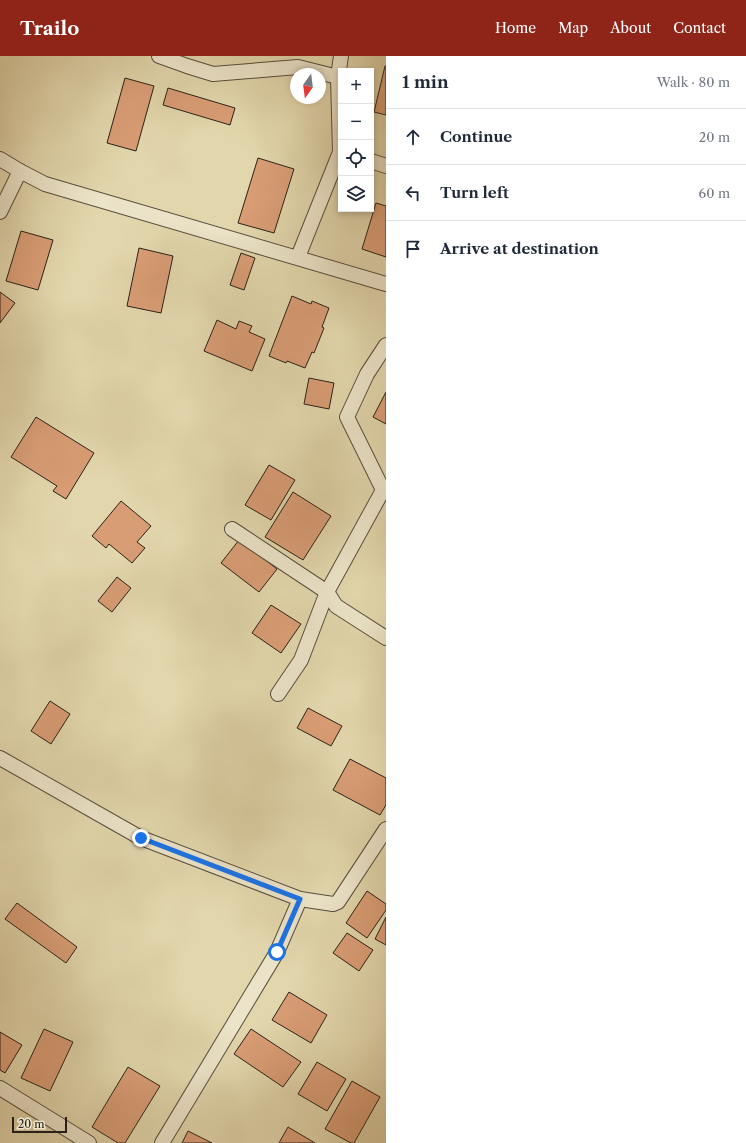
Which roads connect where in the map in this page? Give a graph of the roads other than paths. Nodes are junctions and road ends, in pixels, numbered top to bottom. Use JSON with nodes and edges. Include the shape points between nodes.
{"nodes":[{"id":1,"x":159,"y":56,"type":"edge"},
{"id":2,"x":341,"y":56,"type":"edge"},
{"id":3,"x":339,"y":68,"type":"edge"},
{"id":4,"x":338,"y":77,"type":"edge"},
{"id":5,"x":339,"y":104,"type":"edge"},
{"id":6,"x":341,"y":140,"type":"edge"},
{"id":7,"x":0,"y":159,"type":"edge"},
{"id":8,"x":338,"y":159,"type":"edge"},
{"id":9,"x":374,"y":162,"type":"edge"},
{"id":10,"x":386,"y":166,"type":"edge"},
{"id":11,"x":20,"y":171,"type":"junction"},
{"id":12,"x":0,"y":212,"type":"edge"},
{"id":13,"x":298,"y":258,"type":"junction"},
{"id":14,"x":386,"y":284,"type":"edge"},
{"id":15,"x":386,"y":345,"type":"edge"},
{"id":16,"x":232,"y":529,"type":"dead end"},
{"id":17,"x":327,"y":592,"type":"junction"},
{"id":18,"x":386,"y":638,"type":"edge"},
{"id":19,"x":278,"y":694,"type":"dead end"},
{"id":20,"x":0,"y":758,"type":"edge"},
{"id":21,"x":386,"y":829,"type":"edge"},
{"id":22,"x":300,"y":899,"type":"junction"},
{"id":23,"x":0,"y":1088,"type":"edge"},
{"id":24,"x":89,"y":1143,"type":"edge"},
{"id":25,"x":162,"y":1143,"type":"edge"}],
"edges":[{"from":1,"to":4,"type":"street","via":[[213,74],[298,67]]},
{"from":2,"to":3,"type":"street"},
{"from":5,"to":6,"type":"street"},
{"from":7,"to":11,"type":"street"},
{"from":8,"to":13,"type":"street"},
{"from":9,"to":10,"type":"street"},
{"from":11,"to":12,"type":"street"},
{"from":11,"to":13,"type":"street","via":[[45,184]]},
{"from":13,"to":14,"type":"street"},
{"from":15,"to":17,"type":"street","via":[[367,374],[347,417],[383,490]]},
{"from":16,"to":17,"type":"street"},
{"from":17,"to":18,"type":"street","via":[[336,606]]},
{"from":17,"to":19,"type":"street","via":[[301,660]]},
{"from":20,"to":22,"type":"street","via":[[141,838]]},
{"from":21,"to":22,"type":"street","via":[[338,902],[333,904]]},
{"from":22,"to":25,"type":"street","via":[[277,952]]},
{"from":23,"to":24,"type":"street"}]}
